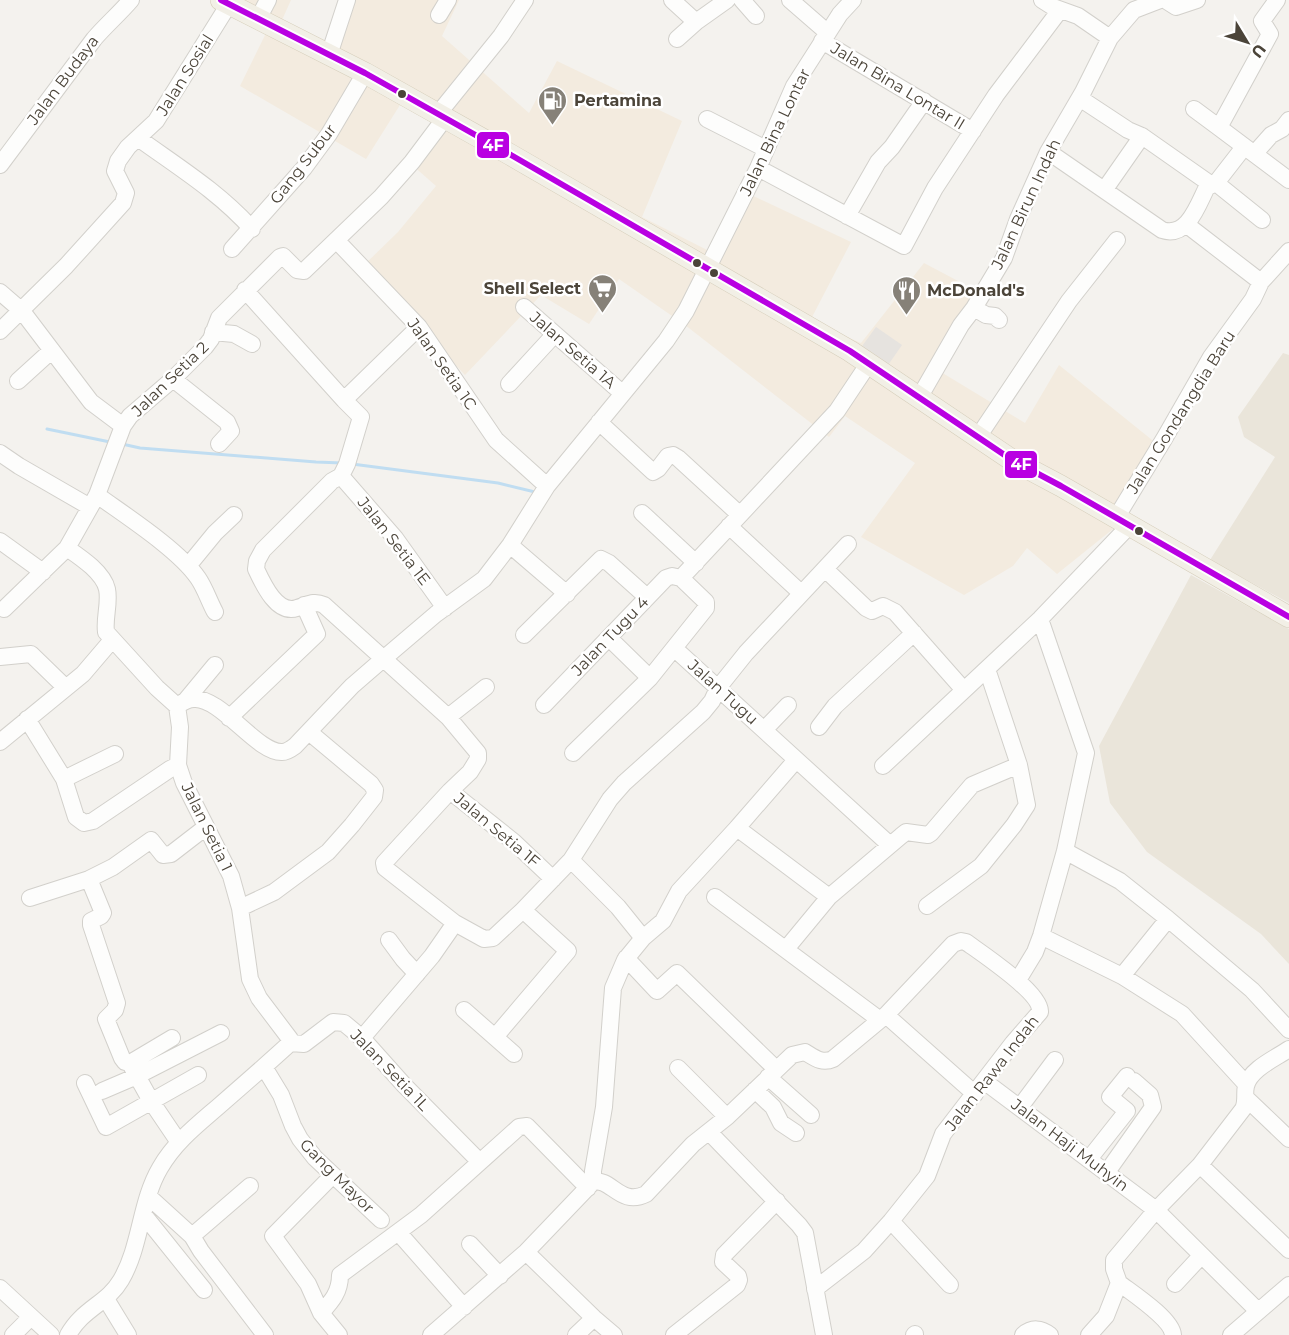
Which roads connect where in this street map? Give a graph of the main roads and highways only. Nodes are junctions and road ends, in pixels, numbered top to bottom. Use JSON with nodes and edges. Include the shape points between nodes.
{"nodes":[{"id":1,"x":225,"y":2,"type":"edge"},
{"id":2,"x":1289,"y":617,"type":"edge"}],
"edges":[{"from":1,"to":2,"type":"main road","via":[[365,73],[707,269],[869,363],[1012,460]]}]}
